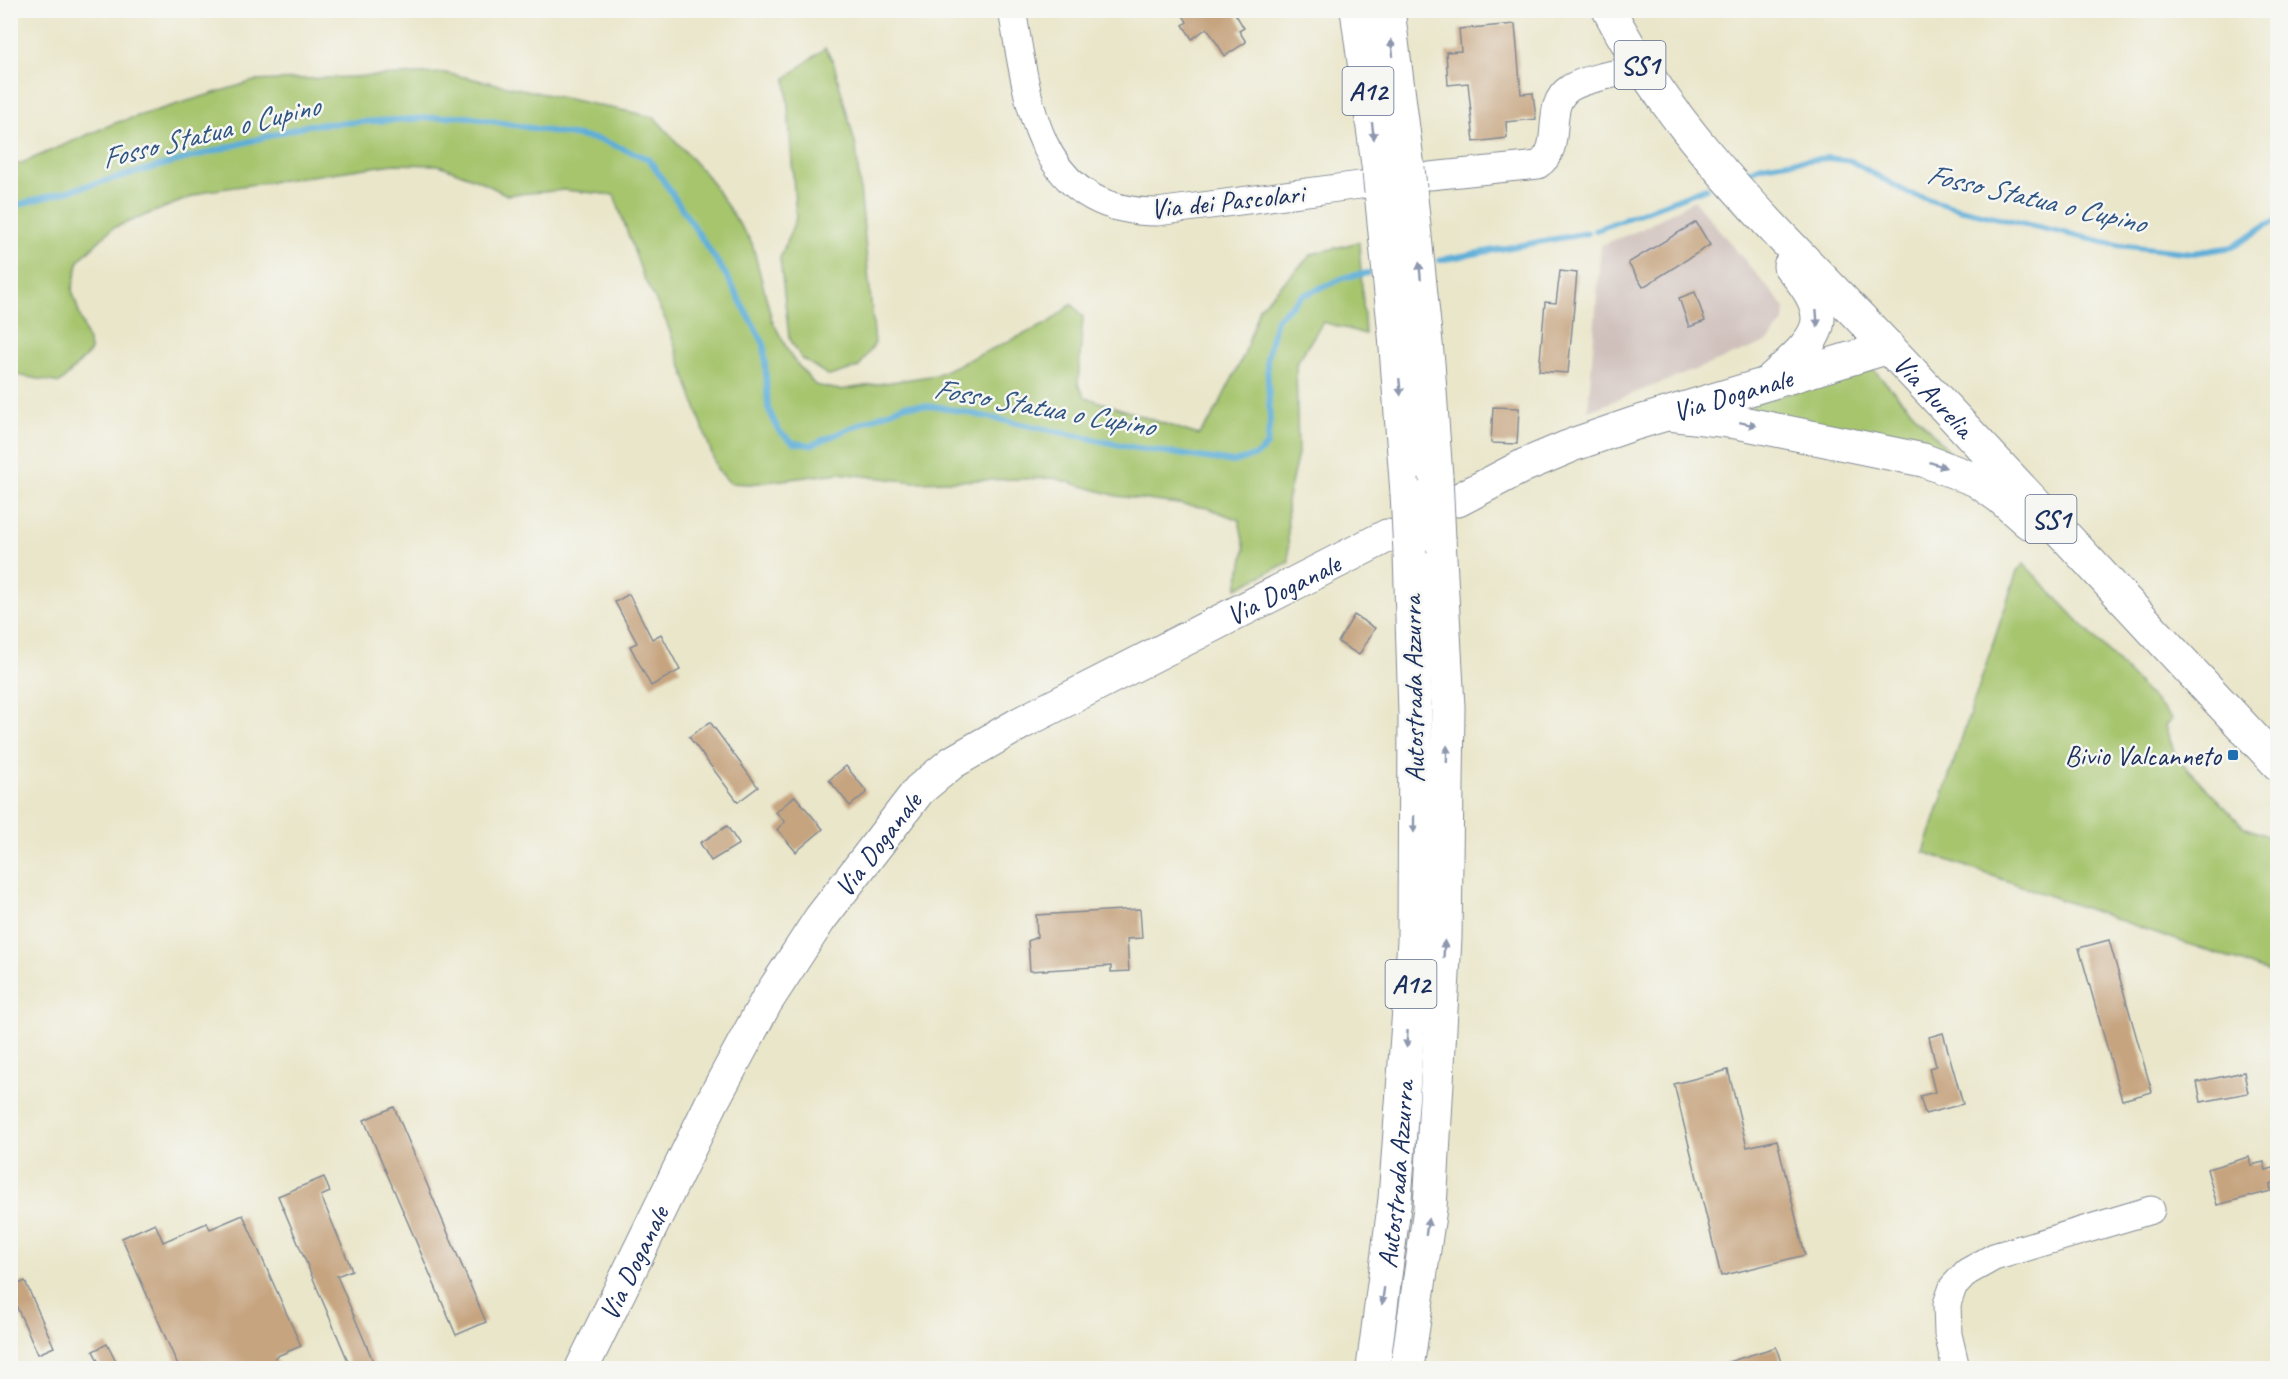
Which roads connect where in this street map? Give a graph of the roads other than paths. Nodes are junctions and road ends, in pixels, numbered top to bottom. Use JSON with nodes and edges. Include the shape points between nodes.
{"nodes":[{"id":1,"x":1012,"y":10,"type":"edge"},
{"id":2,"x":1357,"y":10,"type":"edge"},
{"id":3,"x":1388,"y":10,"type":"edge"},
{"id":4,"x":1610,"y":10,"type":"edge"},
{"id":5,"x":1642,"y":68,"type":"junction"},
{"id":6,"x":1395,"y":187,"type":"junction"},
{"id":7,"x":1746,"y":198,"type":"junction"},
{"id":8,"x":1410,"y":332,"type":"junction"},
{"id":9,"x":1889,"y":348,"type":"junction"},
{"id":10,"x":1766,"y":385,"type":"junction"},
{"id":11,"x":1669,"y":414,"type":"junction"},
{"id":12,"x":1447,"y":488,"type":"junction"},
{"id":13,"x":1398,"y":544,"type":"junction"},
{"id":14,"x":2210,"y":693,"type":"junction"},
{"id":15,"x":2277,"y":764,"type":"edge"},
{"id":16,"x":2151,"y":1210,"type":"dead end"},
{"id":17,"x":582,"y":1368,"type":"edge"},
{"id":18,"x":1373,"y":1368,"type":"edge"},
{"id":19,"x":1407,"y":1368,"type":"edge"},
{"id":20,"x":1956,"y":1368,"type":"edge"}],
"edges":[{"from":1,"to":6,"type":"street","name":"Via dei Pascolari","via":[[1024,80],[1044,142],[1065,177],[1092,198],[1157,212]]},
{"from":2,"to":6,"type":"main road","name":"Autostrada Azzurra","number":"A12","one_way":true},
{"from":6,"to":3,"type":"main road","name":"Autostrada Azzurra","number":"A12","one_way":true},
{"from":4,"to":5,"type":"main road","name":"Via Aurelia","number":"SS1"},
{"from":5,"to":6,"type":"street","name":"Via dei Pascolari","via":[[1581,83],[1563,93],[1555,112],[1552,147],[1538,165]]},
{"from":5,"to":7,"type":"main road","name":"Via Aurelia","number":"SS1","via":[[1707,156]]},
{"from":6,"to":8,"type":"main road","name":"Autostrada Azzurra","number":"A12"},
{"from":7,"to":9,"type":"main road","name":"Via Aurelia","number":"SS1"},
{"from":7,"to":10,"type":"main road","one_way":true,"via":[[1766,238],[1807,288],[1818,320],[1810,344]]},
{"from":8,"to":12,"type":"main road","name":"Autostrada Azzurra","number":"A12"},
{"from":8,"to":13,"type":"main road","name":"Autostrada Azzurra","number":"A12","one_way":true,"bridge":true,"via":[[1407,493]]},
{"from":9,"to":10,"type":"main road","name":"Via Doganale"},
{"from":9,"to":14,"type":"main road","name":"Via Aurelia","number":"SS1"},
{"from":10,"to":11,"type":"main road","name":"Via Doganale"},
{"from":11,"to":12,"type":"main road","name":"Via Doganale"},
{"from":11,"to":14,"type":"main road","one_way":true,"via":[[1737,422],[1923,460],[1976,480],[2000,497]]},
{"from":19,"to":12,"type":"main road","name":"Autostrada Azzurra","number":"A12","one_way":true,"bridge":true,"via":[[1430,1208],[1444,938],[1448,707],[1439,538]]},
{"from":13,"to":17,"type":"main road","name":"Via Doganale","via":[[1021,723],[953,762],[919,790],[820,919],[766,1002],[712,1102]]},
{"from":13,"to":18,"type":"main road","name":"Autostrada Azzurra","number":"A12","one_way":true,"via":[[1415,714],[1414,941],[1395,1199]]},
{"from":14,"to":15,"type":"main road","name":"Via Aurelia","number":"SS1"},
{"from":16,"to":20,"type":"street","via":[[1994,1257],[1967,1272],[1953,1287],[1946,1313]]}]}
